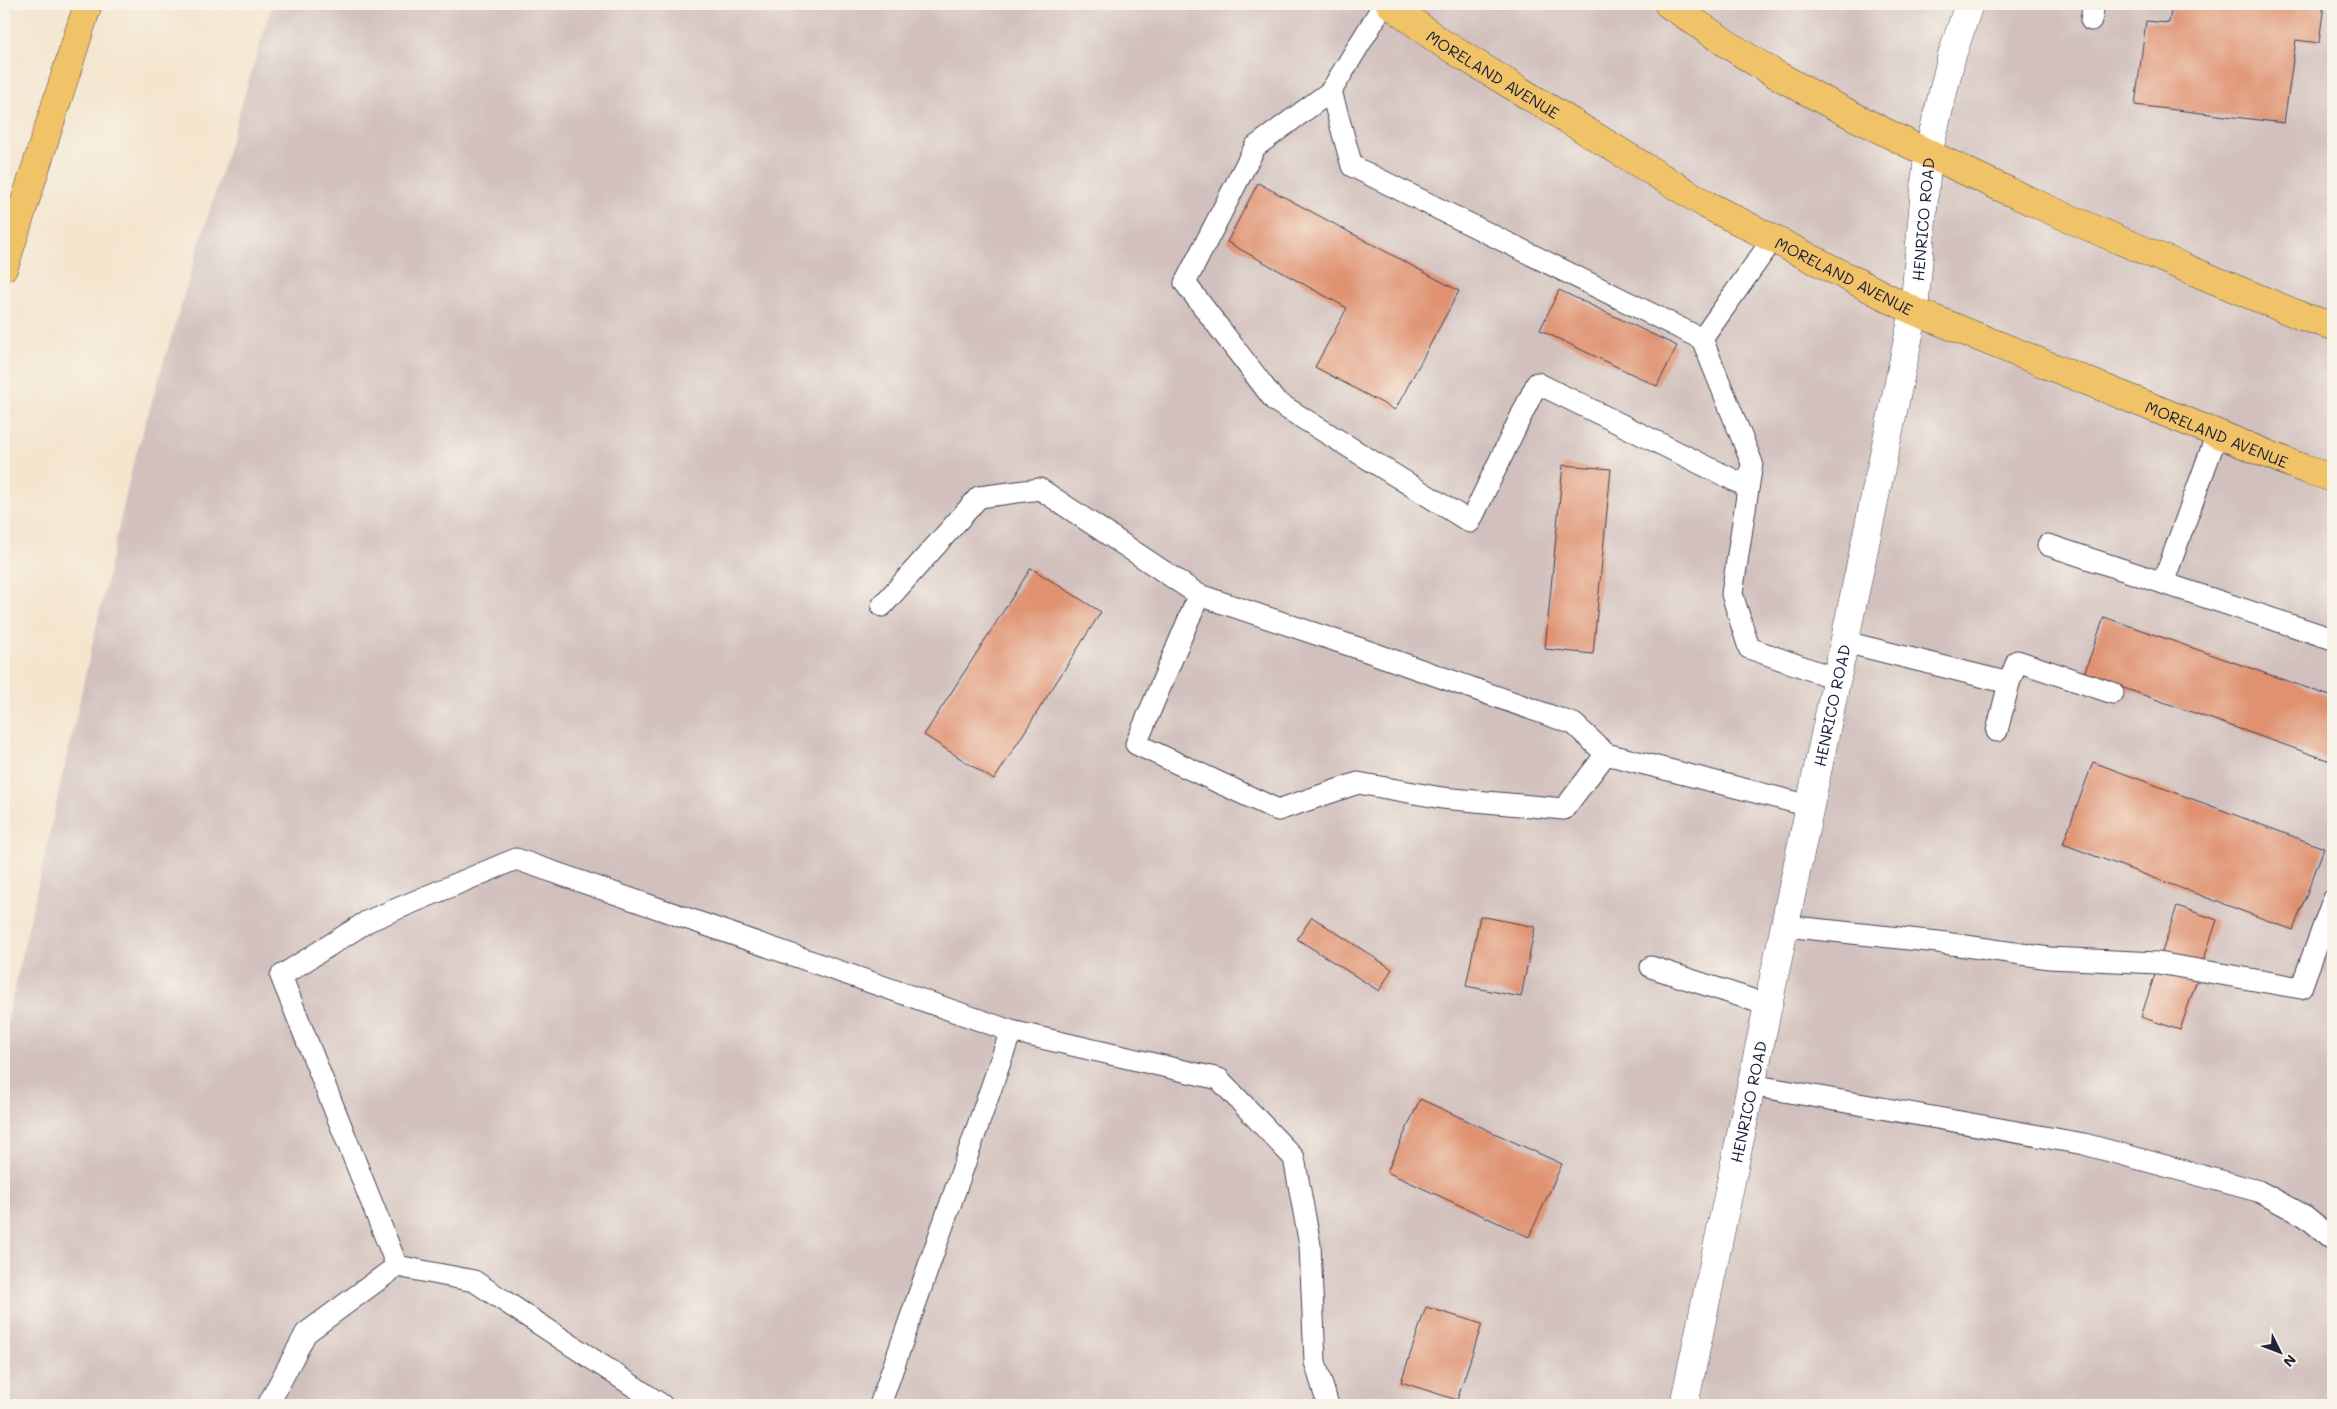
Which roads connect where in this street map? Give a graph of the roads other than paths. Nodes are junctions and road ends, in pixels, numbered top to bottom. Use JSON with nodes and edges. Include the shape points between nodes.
{"nodes":[{"id":1,"x":88,"y":4,"type":"edge"},
{"id":2,"x":1384,"y":4,"type":"edge"},
{"id":3,"x":1390,"y":4,"type":"edge"},
{"id":4,"x":1668,"y":4,"type":"edge"},
{"id":5,"x":1968,"y":4,"type":"edge"},
{"id":6,"x":1331,"y":90,"type":"junction"},
{"id":7,"x":1928,"y":154,"type":"junction"},
{"id":8,"x":1773,"y":238,"type":"junction"},
{"id":9,"x":4,"y":267,"type":"edge"},
{"id":10,"x":1914,"y":311,"type":"junction"},
{"id":11,"x":2333,"y":326,"type":"edge"},
{"id":12,"x":1702,"y":339,"type":"junction"},
{"id":13,"x":2217,"y":434,"type":"junction"},
{"id":14,"x":2333,"y":478,"type":"edge"},
{"id":15,"x":1748,"y":487,"type":"junction"},
{"id":16,"x":2048,"y":545,"type":"dead end"},
{"id":17,"x":2163,"y":583,"type":"junction"},
{"id":18,"x":1199,"y":595,"type":"junction"},
{"id":19,"x":882,"y":606,"type":"dead end"},
{"id":20,"x":2333,"y":640,"type":"edge"},
{"id":21,"x":1844,"y":642,"type":"junction"},
{"id":22,"x":1837,"y":679,"type":"junction"},
{"id":23,"x":2009,"y":683,"type":"junction"},
{"id":24,"x":2113,"y":693,"type":"dead end"},
{"id":25,"x":1997,"y":731,"type":"dead end"},
{"id":26,"x":1606,"y":754,"type":"junction"},
{"id":27,"x":1810,"y":806,"type":"junction"},
{"id":28,"x":2333,"y":900,"type":"edge"},
{"id":29,"x":1785,"y":926,"type":"junction"},
{"id":30,"x":1651,"y":967,"type":"dead end"},
{"id":31,"x":1768,"y":1004,"type":"junction"},
{"id":32,"x":1011,"y":1031,"type":"junction"},
{"id":33,"x":1751,"y":1085,"type":"junction"},
{"id":34,"x":2333,"y":1239,"type":"edge"},
{"id":35,"x":397,"y":1266,"type":"junction"},
{"id":36,"x":268,"y":1405,"type":"edge"},
{"id":37,"x":662,"y":1405,"type":"edge"},
{"id":38,"x":880,"y":1405,"type":"edge"},
{"id":39,"x":1328,"y":1405,"type":"edge"},
{"id":40,"x":1684,"y":1405,"type":"edge"}],
"edges":[{"from":1,"to":9,"type":"highway"},
{"from":2,"to":6,"type":"lane"},
{"from":3,"to":8,"type":"highway","name":"MORELAND AVENUE","via":[[1439,41],[1707,205]]},
{"from":4,"to":7,"type":"highway","via":[[1778,76]]},
{"from":5,"to":7,"type":"street","name":"HENRICO ROAD"},
{"from":6,"to":12,"type":"lane","via":[[1352,166]]},
{"from":6,"to":15,"type":"lane","via":[[1255,147],[1185,283],[1275,401],[1470,522],[1537,383]]},
{"from":7,"to":10,"type":"street","name":"HENRICO ROAD"},
{"from":7,"to":11,"type":"highway","via":[[2118,240]]},
{"from":8,"to":10,"type":"highway","name":"MORELAND AVENUE"},
{"from":8,"to":12,"type":"lane"},
{"from":10,"to":13,"type":"highway","name":"MORELAND AVENUE"},
{"from":10,"to":21,"type":"street","name":"HENRICO ROAD"},
{"from":12,"to":15,"type":"lane","via":[[1752,463]]},
{"from":13,"to":14,"type":"highway","name":"MORELAND AVENUE"},
{"from":13,"to":17,"type":"lane"},
{"from":15,"to":22,"type":"lane","via":[[1732,594],[1749,648]]},
{"from":16,"to":17,"type":"lane"},
{"from":17,"to":20,"type":"lane"},
{"from":18,"to":19,"type":"lane","via":[[1040,489],[979,496]]},
{"from":18,"to":26,"type":"lane","via":[[1574,724]]},
{"from":18,"to":26,"type":"lane","via":[[1136,744],[1278,810],[1358,783],[1442,798],[1564,809]]},
{"from":21,"to":22,"type":"street","name":"HENRICO ROAD"},
{"from":21,"to":23,"type":"lane"},
{"from":22,"to":27,"type":"street","name":"HENRICO ROAD"},
{"from":23,"to":24,"type":"lane","via":[[2017,661]]},
{"from":23,"to":25,"type":"lane"},
{"from":26,"to":27,"type":"lane"},
{"from":27,"to":29,"type":"street","name":"HENRICO ROAD"},
{"from":28,"to":29,"type":"lane","via":[[2301,988],[2158,963],[2049,958],[1938,942]]},
{"from":29,"to":31,"type":"street","name":"HENRICO ROAD"},
{"from":30,"to":31,"type":"lane"},
{"from":31,"to":33,"type":"street","name":"HENRICO ROAD"},
{"from":32,"to":35,"type":"lane","via":[[516,859],[368,921],[281,976]]},
{"from":32,"to":38,"type":"lane"},
{"from":32,"to":39,"type":"lane","via":[[1219,1079],[1294,1158],[1310,1245],[1315,1362]]},
{"from":33,"to":34,"type":"lane","via":[[2093,1146],[2258,1190],[2305,1216]]},
{"from":33,"to":40,"type":"street","name":"HENRICO ROAD"},
{"from":35,"to":36,"type":"lane","via":[[306,1333]]},
{"from":35,"to":37,"type":"lane","via":[[474,1281]]}]}
